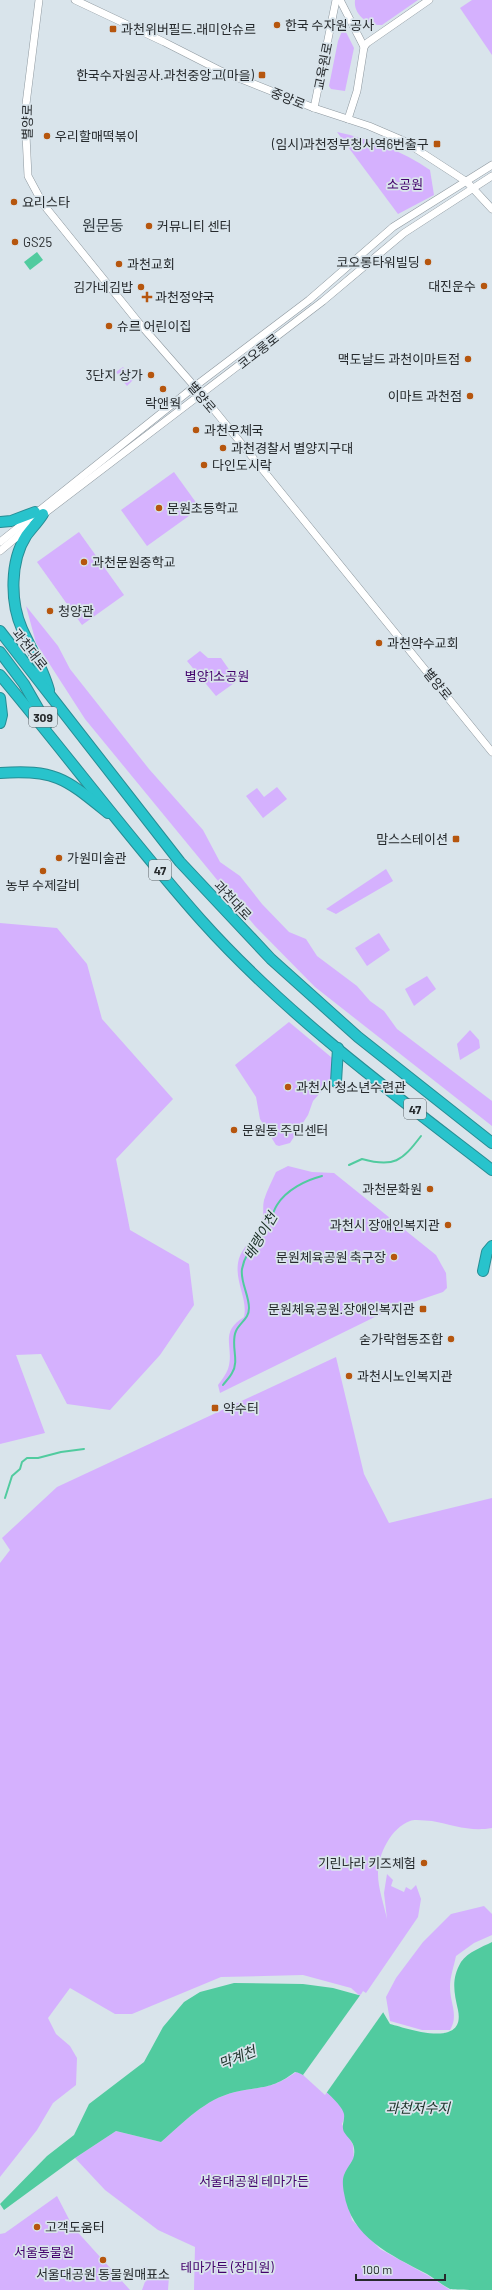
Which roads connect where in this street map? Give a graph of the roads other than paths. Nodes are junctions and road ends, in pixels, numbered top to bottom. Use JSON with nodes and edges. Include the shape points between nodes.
{"nodes":[{"id":1,"x":39,"y":0,"type":"edge"},
{"id":2,"x":74,"y":0,"type":"edge"},
{"id":3,"x":336,"y":0,"type":"edge"},
{"id":4,"x":340,"y":0,"type":"edge"},
{"id":5,"x":429,"y":0,"type":"edge"},
{"id":6,"x":364,"y":47,"type":"junction"},
{"id":7,"x":314,"y":108,"type":"junction"},
{"id":8,"x":348,"y":119,"type":"junction"},
{"id":9,"x":492,"y":165,"type":"edge"},
{"id":10,"x":492,"y":176,"type":"edge"},
{"id":11,"x":467,"y":182,"type":"junction"},
{"id":12,"x":474,"y":188,"type":"junction"},
{"id":13,"x":492,"y":209,"type":"edge"},
{"id":14,"x":194,"y":387,"type":"junction"},
{"id":15,"x":202,"y":395,"type":"junction"},
{"id":16,"x":39,"y":513,"type":"junction"},
{"id":17,"x":0,"y":522,"type":"edge"},
{"id":18,"x":0,"y":542,"type":"edge"},
{"id":19,"x":0,"y":551,"type":"edge"},
{"id":20,"x":0,"y":631,"type":"edge"},
{"id":21,"x":0,"y":652,"type":"edge"},
{"id":22,"x":0,"y":675,"type":"edge"},
{"id":23,"x":50,"y":696,"type":"junction"},
{"id":24,"x":0,"y":698,"type":"edge"},
{"id":25,"x":0,"y":724,"type":"edge"},
{"id":26,"x":62,"y":750,"type":"junction"},
{"id":27,"x":492,"y":752,"type":"edge"},
{"id":28,"x":0,"y":773,"type":"edge"},
{"id":29,"x":121,"y":824,"type":"junction"},
{"id":30,"x":338,"y":1048,"type":"junction"},
{"id":31,"x":336,"y":1082,"type":"dead end"},
{"id":32,"x":492,"y":1143,"type":"edge"},
{"id":33,"x":492,"y":1170,"type":"edge"},
{"id":34,"x":492,"y":1246,"type":"edge"},
{"id":35,"x":483,"y":1271,"type":"dead end"}],
"edges":[{"from":1,"to":14,"type":"street","name":"별양로","via":[[26,104],[28,176],[43,204]]},
{"from":2,"to":7,"type":"street","name":"중앙로","via":[[221,71]]},
{"from":3,"to":7,"type":"street","name":"교육원로"},
{"from":4,"to":6,"type":"street"},
{"from":5,"to":6,"type":"street"},
{"from":6,"to":8,"type":"street","via":[[357,91]]},
{"from":7,"to":8,"type":"street","name":"중앙로"},
{"from":8,"to":11,"type":"street","name":"중앙로","via":[[404,141]]},
{"from":9,"to":11,"type":"street"},
{"from":10,"to":12,"type":"street","name":"코오롱로"},
{"from":11,"to":12,"type":"street","name":"중앙로"},
{"from":11,"to":14,"type":"street","via":[[393,227],[309,300]]},
{"from":12,"to":13,"type":"street","name":"중앙로"},
{"from":12,"to":15,"type":"street","name":"코오롱로","via":[[404,233],[324,301]]},
{"from":14,"to":15,"type":"street","name":"별양로"},
{"from":14,"to":16,"type":"street"},
{"from":15,"to":16,"type":"street","name":"코오롱로"},
{"from":15,"to":27,"type":"street","name":"별양로"},
{"from":16,"to":17,"type":"highway"},
{"from":16,"to":18,"type":"street"},
{"from":16,"to":19,"type":"street"},
{"from":16,"to":23,"type":"highway","via":[[25,538],[13,585],[21,627],[45,675]]},
{"from":20,"to":23,"type":"highway","name":"과천대로","number":"47"},
{"from":21,"to":26,"type":"highway","number":"309","via":[[24,684]]},
{"from":22,"to":26,"type":"highway","number":"47"},
{"from":23,"to":32,"type":"highway","name":"과천대로","number":"47","via":[[180,862],[271,959],[358,1038]]},
{"from":24,"to":25,"type":"highway"},
{"from":26,"to":29,"type":"highway","number":"47"},
{"from":28,"to":29,"type":"highway","via":[[43,773],[63,779]]},
{"from":29,"to":30,"type":"highway","number":"47","via":[[202,920],[253,972]]},
{"from":30,"to":31,"type":"highway"},
{"from":30,"to":33,"type":"highway","number":"47"},
{"from":34,"to":35,"type":"highway","via":[[487,1252]]}]}
